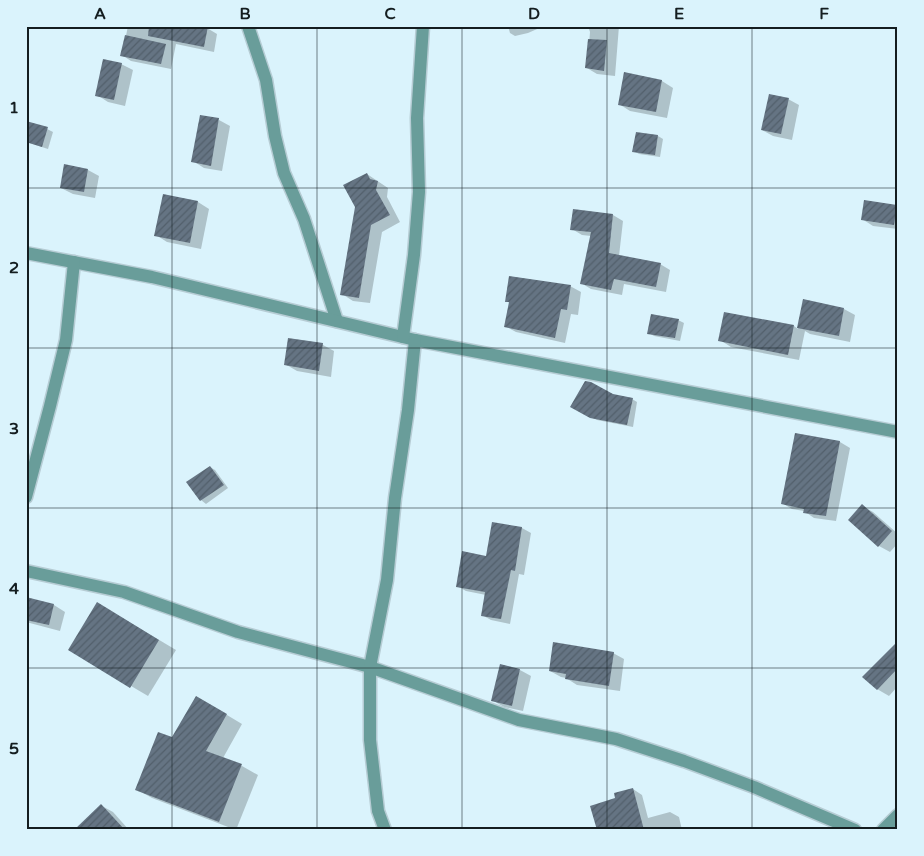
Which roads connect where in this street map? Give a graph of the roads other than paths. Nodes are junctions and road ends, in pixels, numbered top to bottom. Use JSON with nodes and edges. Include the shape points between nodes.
{"nodes":[{"id":1,"x":248,"y":26,"type":"edge"},
{"id":2,"x":423,"y":26,"type":"edge"},
{"id":3,"x":26,"y":252,"type":"edge"},
{"id":4,"x":74,"y":262,"type":"junction"},
{"id":5,"x":337,"y":321,"type":"junction"},
{"id":6,"x":402,"y":337,"type":"junction"},
{"id":7,"x":416,"y":340,"type":"junction"},
{"id":8,"x":898,"y":432,"type":"edge"},
{"id":9,"x":26,"y":497,"type":"edge"},
{"id":10,"x":26,"y":571,"type":"edge"},
{"id":11,"x":370,"y":668,"type":"junction"},
{"id":12,"x":898,"y":815,"type":"edge"},
{"id":13,"x":385,"y":830,"type":"edge"},
{"id":14,"x":855,"y":830,"type":"edge"},
{"id":15,"x":882,"y":830,"type":"edge"}],
"edges":[{"from":1,"to":5,"type":"street","via":[[266,80],[284,172],[304,219]]},
{"from":2,"to":6,"type":"street","via":[[414,255]]},
{"from":3,"to":4,"type":"street"},
{"from":4,"to":5,"type":"street"},
{"from":4,"to":9,"type":"street","via":[[66,340]]},
{"from":5,"to":6,"type":"street"},
{"from":6,"to":7,"type":"street"},
{"from":7,"to":8,"type":"street"},
{"from":7,"to":11,"type":"street","via":[[387,580]]},
{"from":10,"to":11,"type":"street","via":[[124,592],[238,632]]},
{"from":11,"to":13,"type":"street","via":[[370,740],[378,811]]},
{"from":11,"to":14,"type":"street","via":[[519,720],[616,739],[684,761]]},
{"from":12,"to":15,"type":"street"}]}
